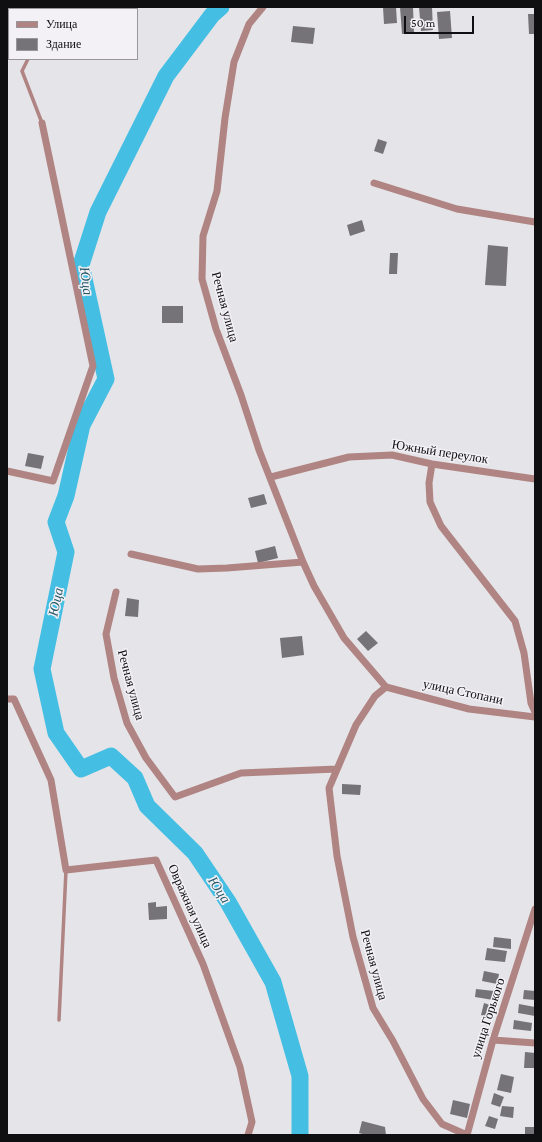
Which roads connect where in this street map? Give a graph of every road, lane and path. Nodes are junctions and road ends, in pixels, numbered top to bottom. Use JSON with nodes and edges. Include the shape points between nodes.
{"nodes":[{"id":1,"x":263,"y":7,"type":"edge"},
{"id":2,"x":28,"y":60,"type":"edge"},
{"id":3,"x":42,"y":123,"type":"joint"},
{"id":4,"x":374,"y":183,"type":"dead end"},
{"id":5,"x":535,"y":222,"type":"edge"},
{"id":6,"x":432,"y":464,"type":"junction"},
{"id":7,"x":7,"y":471,"type":"edge"},
{"id":8,"x":271,"y":477,"type":"junction"},
{"id":9,"x":535,"y":479,"type":"edge"},
{"id":10,"x":131,"y":554,"type":"dead end"},
{"id":11,"x":303,"y":562,"type":"junction"},
{"id":12,"x":116,"y":592,"type":"dead end"},
{"id":13,"x":386,"y":687,"type":"junction"},
{"id":14,"x":7,"y":699,"type":"edge"},
{"id":15,"x":535,"y":712,"type":"edge"},
{"id":16,"x":535,"y":717,"type":"edge"},
{"id":17,"x":337,"y":769,"type":"junction"},
{"id":18,"x":66,"y":870,"type":"junction"},
{"id":19,"x":535,"y":909,"type":"edge"},
{"id":20,"x":532,"y":936,"type":"edge"},
{"id":21,"x":59,"y":1020,"type":"dead end"},
{"id":22,"x":493,"y":1040,"type":"junction"},
{"id":23,"x":535,"y":1043,"type":"edge"},
{"id":24,"x":248,"y":1135,"type":"edge"},
{"id":25,"x":467,"y":1135,"type":"edge"}],
"edges":[{"from":1,"to":8,"type":"street","name":"Речная улица","via":[[249,24],[234,62],[224,118],[217,191],[203,236],[202,279],[216,329]]},
{"from":2,"to":3,"type":"lane","via":[[22,71]]},
{"from":3,"to":7,"type":"street","via":[[93,366],[52,481]]},
{"from":4,"to":5,"type":"street","via":[[457,209]]},
{"from":6,"to":8,"type":"street","name":"Южный переулок","via":[[392,455],[349,457]]},
{"from":6,"to":9,"type":"street","name":"Южный переулок"},
{"from":6,"to":15,"type":"street","via":[[430,502],[441,526],[516,622],[524,653],[531,703]]},
{"from":8,"to":11,"type":"street","name":"Речная улица"},
{"from":10,"to":11,"type":"street","via":[[198,569]]},
{"from":11,"to":13,"type":"street","name":"Речная улица","via":[[344,638]]},
{"from":12,"to":17,"type":"street","name":"Речная улица","via":[[106,634],[114,678],[127,723],[146,758],[175,798],[241,773]]},
{"from":13,"to":16,"type":"street","name":"улица Стопани","via":[[469,709]]},
{"from":13,"to":17,"type":"street","name":"Речная улица","via":[[375,696],[356,725]]},
{"from":14,"to":18,"type":"street","via":[[14,699],[50,780]]},
{"from":17,"to":25,"type":"street","name":"Речная улица","via":[[329,788],[337,856],[353,937],[374,1008],[423,1099],[442,1124]]},
{"from":18,"to":21,"type":"lane"},
{"from":18,"to":24,"type":"street","name":"Овражная улица","via":[[156,860],[203,964],[240,1067],[252,1122]]},
{"from":19,"to":20,"type":"street","name":"улица Горького"},
{"from":20,"to":22,"type":"street","name":"улица Горького"},
{"from":22,"to":23,"type":"street"},
{"from":22,"to":25,"type":"street","name":"улица Горького"}]}
